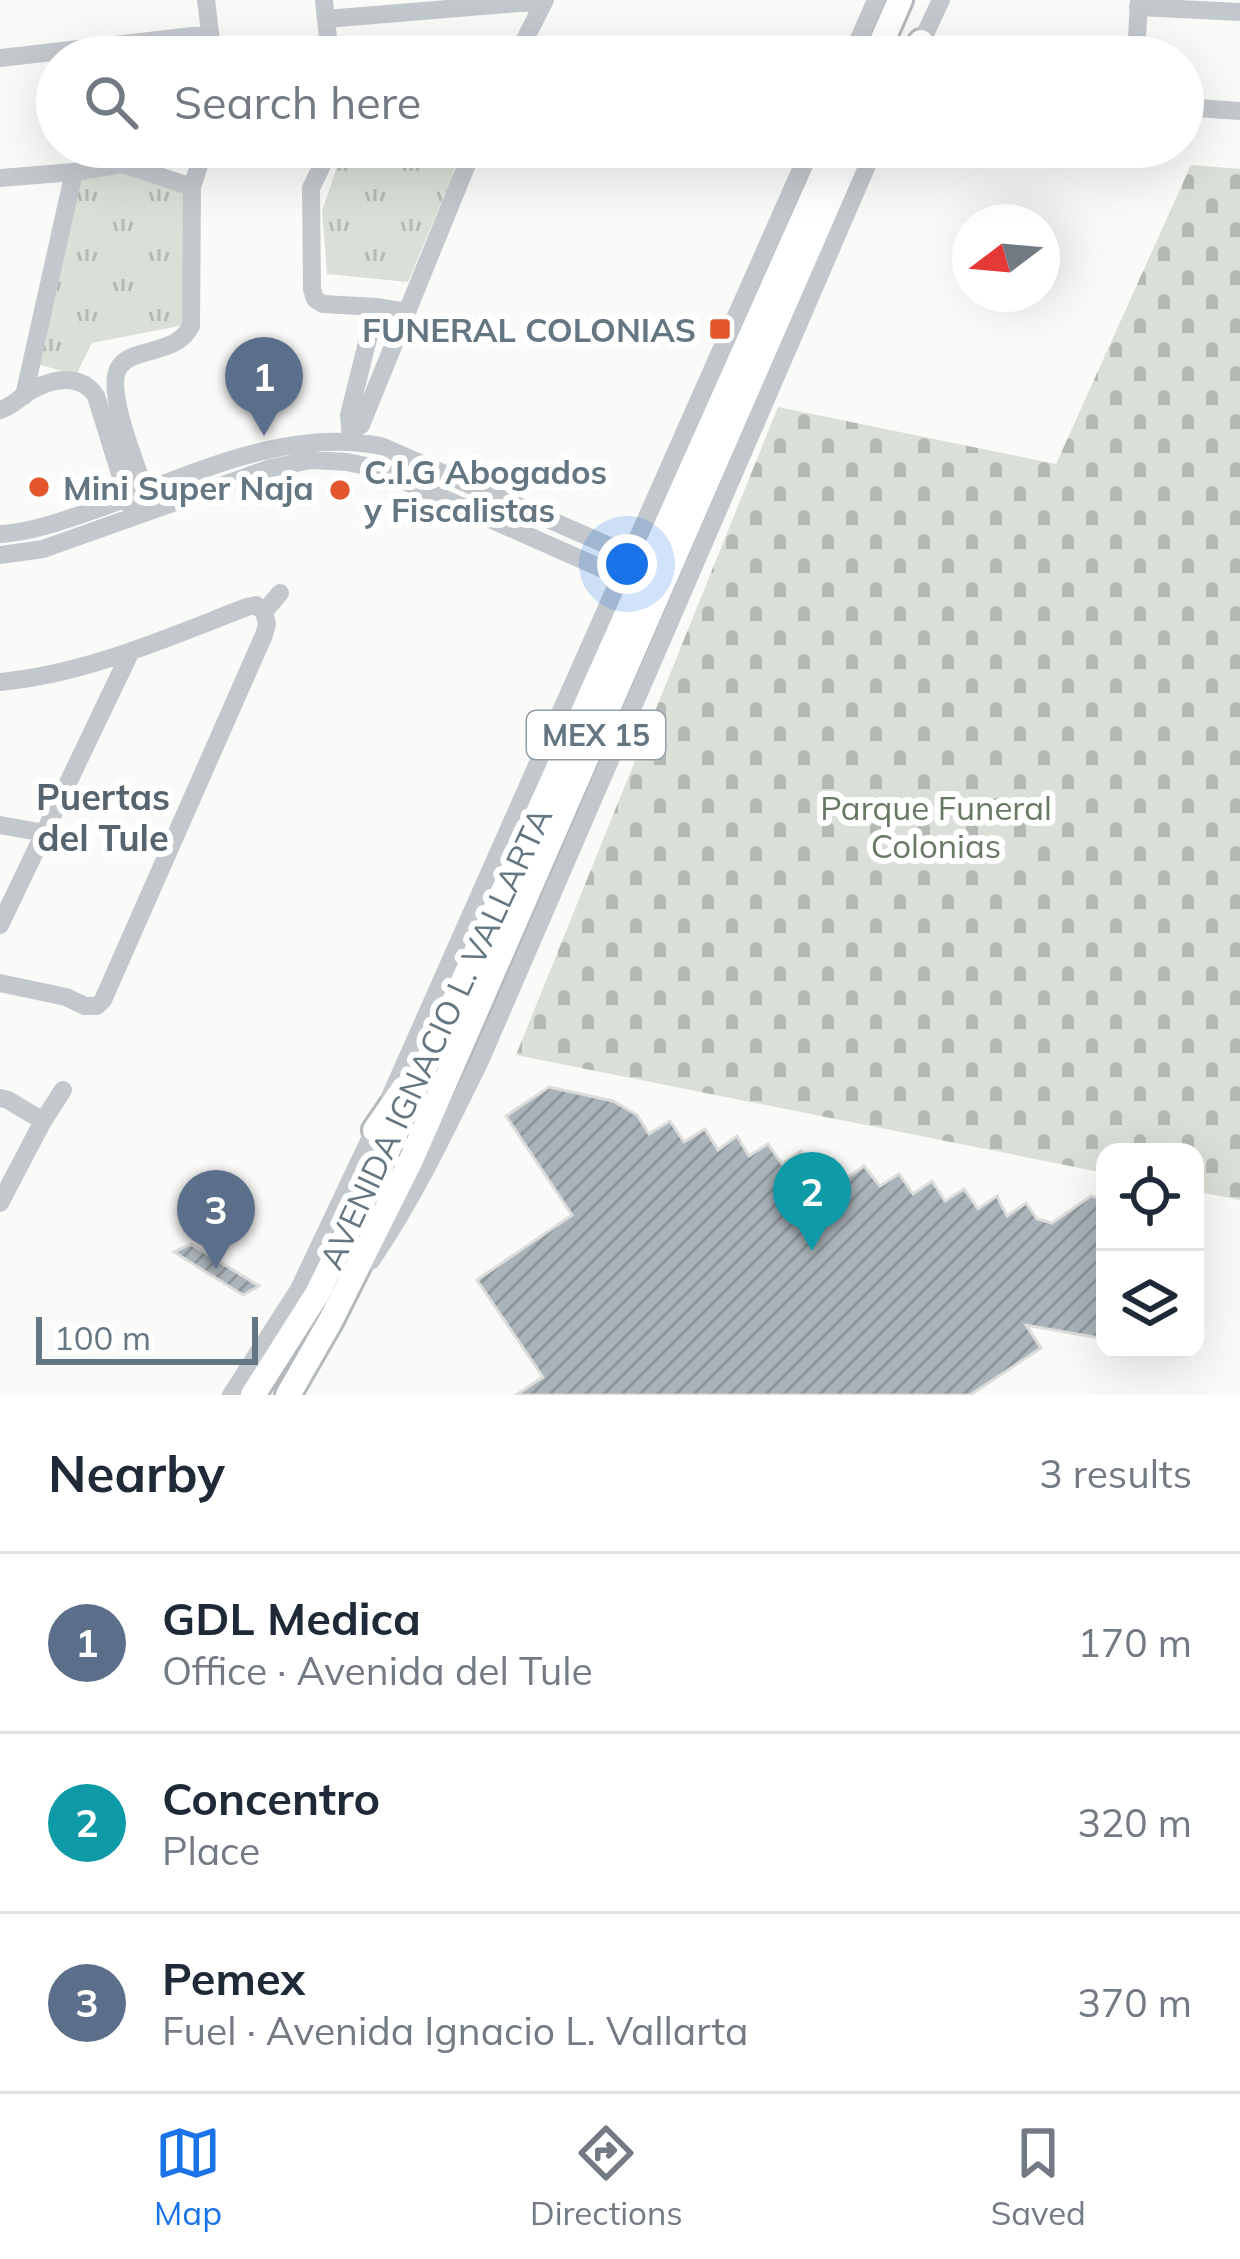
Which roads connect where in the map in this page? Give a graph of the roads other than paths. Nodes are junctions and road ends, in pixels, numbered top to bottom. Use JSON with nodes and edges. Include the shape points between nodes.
{"nodes":[{"id":1,"x":206,"y":0,"type":"edge"},
{"id":2,"x":876,"y":0,"type":"edge"},
{"id":3,"x":900,"y":0,"type":"edge"},
{"id":4,"x":917,"y":0,"type":"edge"},
{"id":5,"x":941,"y":0,"type":"edge"},
{"id":6,"x":545,"y":1,"type":"edge"},
{"id":7,"x":1138,"y":3,"type":"edge"},
{"id":8,"x":325,"y":10,"type":"edge"},
{"id":9,"x":1240,"y":12,"type":"edge"},
{"id":10,"x":210,"y":34,"type":"joint"},
{"id":11,"x":192,"y":36,"type":"edge"},
{"id":12,"x":528,"y":36,"type":"edge"},
{"id":13,"x":860,"y":36,"type":"edge"},
{"id":14,"x":884,"y":36,"type":"edge"},
{"id":15,"x":901,"y":36,"type":"edge"},
{"id":16,"x":923,"y":36,"type":"edge"},
{"id":17,"x":1137,"y":36,"type":"edge"},
{"id":18,"x":36,"y":54,"type":"edge"},
{"id":19,"x":0,"y":58,"type":"edge"},
{"id":20,"x":1204,"y":108,"type":"edge"},
{"id":21,"x":1240,"y":111,"type":"edge"},
{"id":22,"x":98,"y":168,"type":"edge"},
{"id":23,"x":135,"y":168,"type":"edge"},
{"id":24,"x":198,"y":168,"type":"edge"},
{"id":25,"x":321,"y":168,"type":"edge"},
{"id":26,"x":465,"y":168,"type":"edge"},
{"id":27,"x":803,"y":168,"type":"edge"},
{"id":28,"x":819,"y":168,"type":"edge"},
{"id":29,"x":826,"y":168,"type":"edge"},
{"id":30,"x":844,"y":168,"type":"edge"},
{"id":31,"x":866,"y":168,"type":"edge"},
{"id":32,"x":74,"y":172,"type":"junction"},
{"id":33,"x":0,"y":178,"type":"edge"},
{"id":34,"x":192,"y":187,"type":"junction"},
{"id":35,"x":811,"y":202,"type":"junction"},
{"id":36,"x":376,"y":307,"type":"junction"},
{"id":37,"x":406,"y":312,"type":"junction"},
{"id":38,"x":368,"y":337,"type":"junction"},
{"id":39,"x":394,"y":343,"type":"junction"},
{"id":40,"x":367,"y":383,"type":"junction"},
{"id":41,"x":106,"y":393,"type":"junction"},
{"id":42,"x":24,"y":396,"type":"junction"},
{"id":43,"x":0,"y":410,"type":"edge"},
{"id":44,"x":351,"y":436,"type":"junction"},
{"id":45,"x":347,"y":462,"type":"junction"},
{"id":46,"x":139,"y":504,"type":"junction"},
{"id":47,"x":0,"y":534,"type":"edge"},
{"id":48,"x":0,"y":555,"type":"edge"},
{"id":49,"x":630,"y":556,"type":"junction"},
{"id":50,"x":620,"y":578,"type":"junction"},
{"id":51,"x":280,"y":592,"type":"dead end"},
{"id":52,"x":264,"y":612,"type":"junction"},
{"id":53,"x":131,"y":651,"type":"junction"},
{"id":54,"x":0,"y":682,"type":"edge"},
{"id":55,"x":0,"y":825,"type":"edge"},
{"id":56,"x":45,"y":833,"type":"junction"},
{"id":57,"x":0,"y":926,"type":"edge"},
{"id":58,"x":0,"y":983,"type":"edge"},
{"id":59,"x":437,"y":1041,"type":"junction"},
{"id":60,"x":63,"y":1090,"type":"dead end"},
{"id":61,"x":0,"y":1098,"type":"edge"},
{"id":62,"x":43,"y":1121,"type":"junction"},
{"id":63,"x":375,"y":1130,"type":"junction"},
{"id":64,"x":0,"y":1203,"type":"edge"},
{"id":65,"x":331,"y":1320,"type":"junction"},
{"id":66,"x":231,"y":1395,"type":"edge"},
{"id":67,"x":253,"y":1395,"type":"edge"},
{"id":68,"x":288,"y":1395,"type":"edge"}],
"edges":[{"from":1,"to":10,"type":"street"},
{"from":2,"to":13,"type":"street"},
{"from":3,"to":14,"type":"highway"},
{"from":4,"to":15,"type":"highway"},
{"from":5,"to":16,"type":"street"},
{"from":6,"to":8,"type":"street"},
{"from":6,"to":12,"type":"street"},
{"from":7,"to":9,"type":"street"},
{"from":7,"to":17,"type":"street"},
{"from":10,"to":11,"type":"street"},
{"from":18,"to":19,"type":"street"},
{"from":20,"to":21,"type":"street"},
{"from":22,"to":32,"type":"street"},
{"from":23,"to":34,"type":"street"},
{"from":24,"to":34,"type":"street"},
{"from":25,"to":36,"type":"street","via":[[311,188],[315,298]]},
{"from":26,"to":37,"type":"street"},
{"from":27,"to":49,"type":"street","name":"AVENIDA IGNACIO L. VALLARTA"},
{"from":28,"to":35,"type":"highway"},
{"from":29,"to":35,"type":"highway","name":"AVENIDA IGNACIO L. VALLARTA","number":"MEX 15"},
{"from":30,"to":65,"type":"highway","name":"AVENIDA IGNACIO L. VALLARTA","number":"MEX 15","via":[[411,1160]]},
{"from":31,"to":65,"type":"street","via":[[480,1061],[398,1222]]},
{"from":32,"to":33,"type":"street"},
{"from":32,"to":42,"type":"street"},
{"from":34,"to":41,"type":"street","via":[[191,326],[178,343],[121,364]]},
{"from":35,"to":59,"type":"highway","name":"AVENIDA IGNACIO L. VALLARTA","number":"MEX 15"},
{"from":36,"to":37,"type":"street"},
{"from":36,"to":38,"type":"street"},
{"from":37,"to":39,"type":"street"},
{"from":38,"to":39,"type":"street"},
{"from":38,"to":40,"type":"street"},
{"from":39,"to":40,"type":"street"},
{"from":40,"to":44,"type":"street","via":[[349,415]]},
{"from":41,"to":42,"type":"street","via":[[80,380]]},
{"from":41,"to":46,"type":"street"},
{"from":42,"to":43,"type":"street"},
{"from":44,"to":45,"type":"street"},
{"from":44,"to":46,"type":"street","via":[[278,447]]},
{"from":44,"to":49,"type":"street"},
{"from":45,"to":46,"type":"street","via":[[271,468]]},
{"from":45,"to":50,"type":"street"},
{"from":46,"to":47,"type":"street"},
{"from":46,"to":48,"type":"street","via":[[43,549]]},
{"from":49,"to":50,"type":"street","name":"AVENIDA IGNACIO L. VALLARTA"},
{"from":50,"to":63,"type":"street","name":"AVENIDA IGNACIO L. VALLARTA"},
{"from":51,"to":52,"type":"street"},
{"from":52,"to":53,"type":"street","via":[[247,607]]},
{"from":52,"to":58,"type":"street","via":[[264,635],[104,1000],[85,1006]]},
{"from":53,"to":54,"type":"street"},
{"from":53,"to":56,"type":"street"},
{"from":55,"to":56,"type":"street"},
{"from":56,"to":57,"type":"street"},
{"from":59,"to":63,"type":"highway"},
{"from":59,"to":67,"type":"highway","name":"AVENIDA IGNACIO L. VALLARTA","number":"MEX 15","via":[[317,1294]]},
{"from":60,"to":62,"type":"street"},
{"from":61,"to":62,"type":"street"},
{"from":62,"to":64,"type":"street"},
{"from":63,"to":66,"type":"street","name":"AVENIDA IGNACIO L. VALLARTA","via":[[299,1289]]},
{"from":65,"to":68,"type":"highway","name":"AVENIDA IGNACIO L. VALLARTA","number":"MEX 15"}]}
